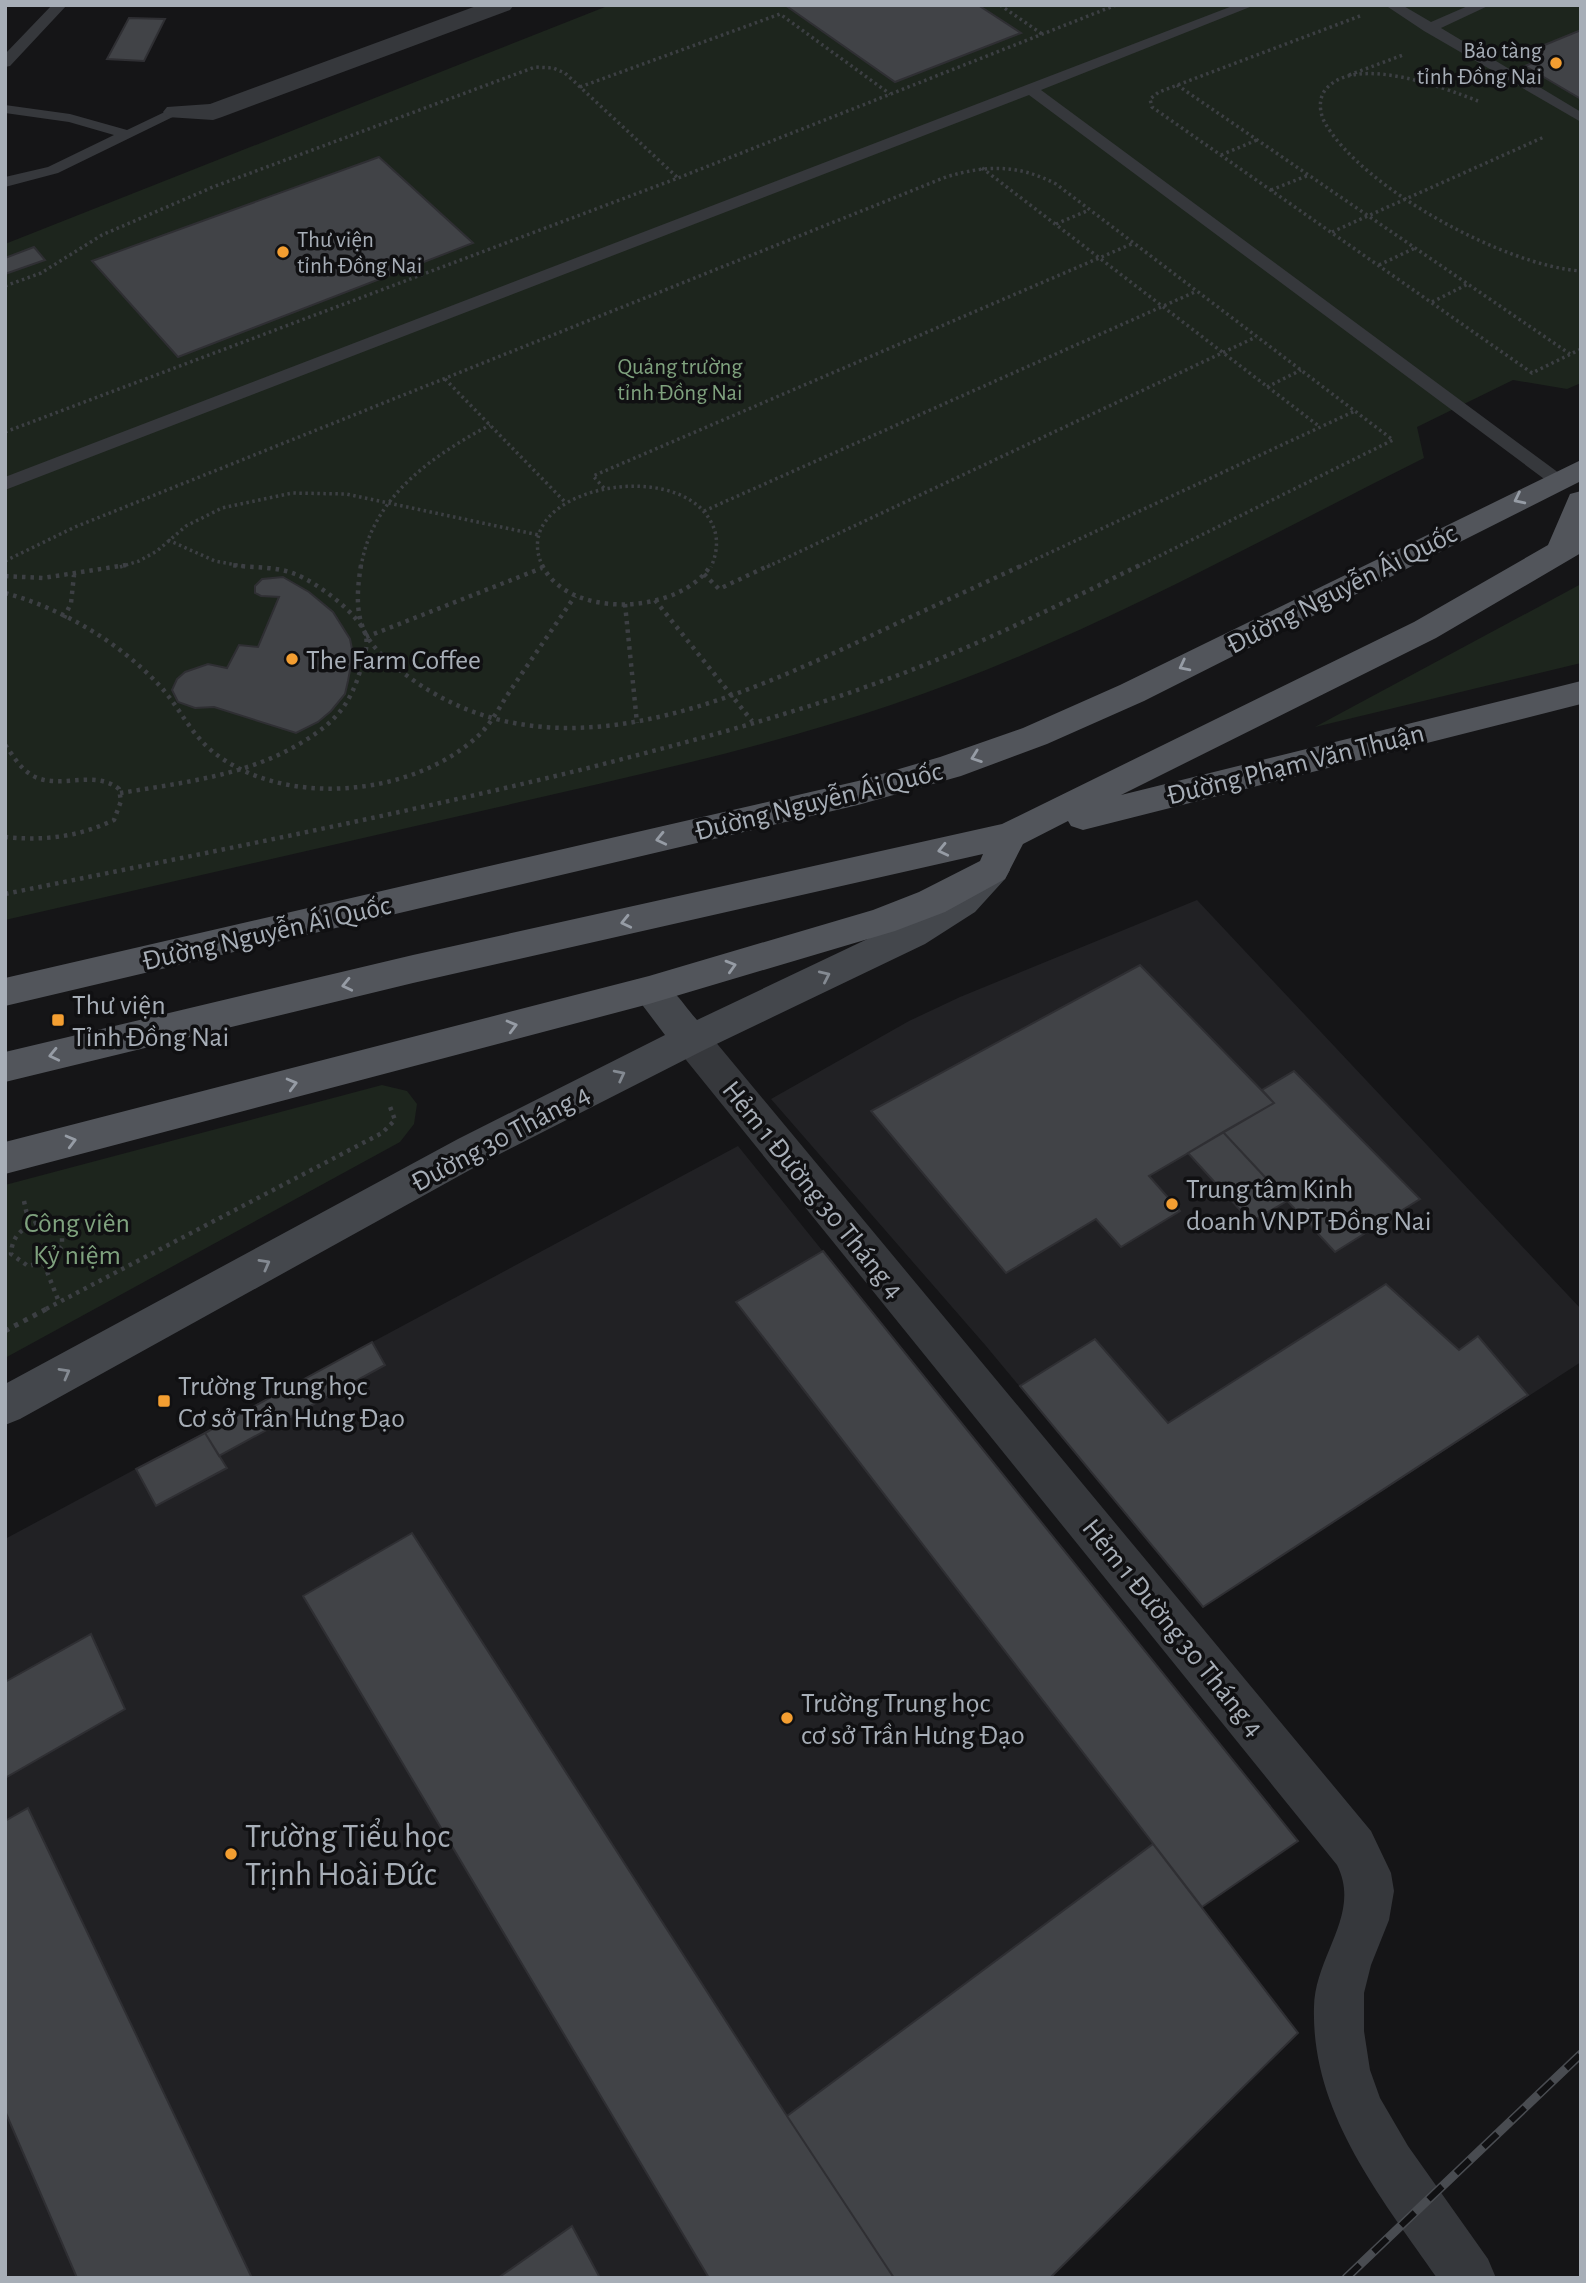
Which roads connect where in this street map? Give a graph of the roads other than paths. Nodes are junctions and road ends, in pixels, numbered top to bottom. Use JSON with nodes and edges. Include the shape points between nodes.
{"nodes":[{"id":1,"x":60,"y":5,"type":"edge"},
{"id":2,"x":502,"y":5,"type":"edge"},
{"id":3,"x":1248,"y":5,"type":"edge"},
{"id":4,"x":1392,"y":5,"type":"edge"},
{"id":5,"x":1483,"y":5,"type":"edge"},
{"id":6,"x":1429,"y":28,"type":"junction"},
{"id":7,"x":5,"y":63,"type":"edge"},
{"id":8,"x":1032,"y":90,"type":"junction"},
{"id":9,"x":5,"y":109,"type":"edge"},
{"id":10,"x":176,"y":112,"type":"joint"},
{"id":11,"x":1581,"y":118,"type":"edge"},
{"id":12,"x":129,"y":135,"type":"junction"},
{"id":13,"x":5,"y":182,"type":"edge"},
{"id":14,"x":5,"y":484,"type":"edge"},
{"id":15,"x":1575,"y":487,"type":"edge"},
{"id":16,"x":1571,"y":544,"type":"edge"},
{"id":17,"x":1581,"y":692,"type":"edge"},
{"id":18,"x":1010,"y":835,"type":"junction"},
{"id":19,"x":993,"y":870,"type":"junction"},
{"id":20,"x":649,"y":990,"type":"junction"},
{"id":21,"x":5,"y":992,"type":"edge"},
{"id":22,"x":691,"y":1039,"type":"junction"},
{"id":23,"x":5,"y":1067,"type":"edge"},
{"id":24,"x":5,"y":1158,"type":"edge"},
{"id":25,"x":5,"y":1406,"type":"edge"},
{"id":26,"x":1469,"y":2278,"type":"edge"}],
"edges":[{"from":1,"to":7,"type":"lane"},
{"from":2,"to":10,"type":"street","via":[[214,111]]},
{"from":3,"to":8,"type":"lane"},
{"from":4,"to":6,"type":"lane"},
{"from":5,"to":6,"type":"lane"},
{"from":6,"to":11,"type":"lane"},
{"from":8,"to":14,"type":"lane"},
{"from":8,"to":15,"type":"lane"},
{"from":9,"to":12,"type":"lane","via":[[70,118]]},
{"from":10,"to":12,"type":"lane"},
{"from":12,"to":13,"type":"lane","via":[[53,170]]},
{"from":15,"to":16,"type":"main road"},
{"from":15,"to":21,"type":"main road","name":"Đường Nguyễn Ái Quốc","one_way":true,"via":[[1132,693],[1035,736],[949,767],[858,793]]},
{"from":16,"to":18,"type":"main road","via":[[1425,630]]},
{"from":17,"to":18,"type":"main road","name":"Đường Phạm Văn Thuận"},
{"from":18,"to":19,"type":"main road"},
{"from":18,"to":23,"type":"main road","one_way":true,"via":[[413,969]]},
{"from":20,"to":19,"type":"main road","one_way":true,"via":[[882,921],[932,902]]},
{"from":22,"to":19,"type":"main road","name":"Đường 30 Tháng 4","one_way":true,"via":[[939,920]]},
{"from":20,"to":22,"type":"main road"},
{"from":24,"to":20,"type":"main road","one_way":true},
{"from":25,"to":22,"type":"main road","name":"Đường 30 Tháng 4","one_way":true,"via":[[472,1150]]},
{"from":22,"to":26,"type":"street","name":"Hẻm 1 Đường 30 Tháng 4","via":[[1354,1848],[1369,1877],[1370,1903],[1347,1958],[1339,1992],[1351,2091],[1369,2131]]}]}
